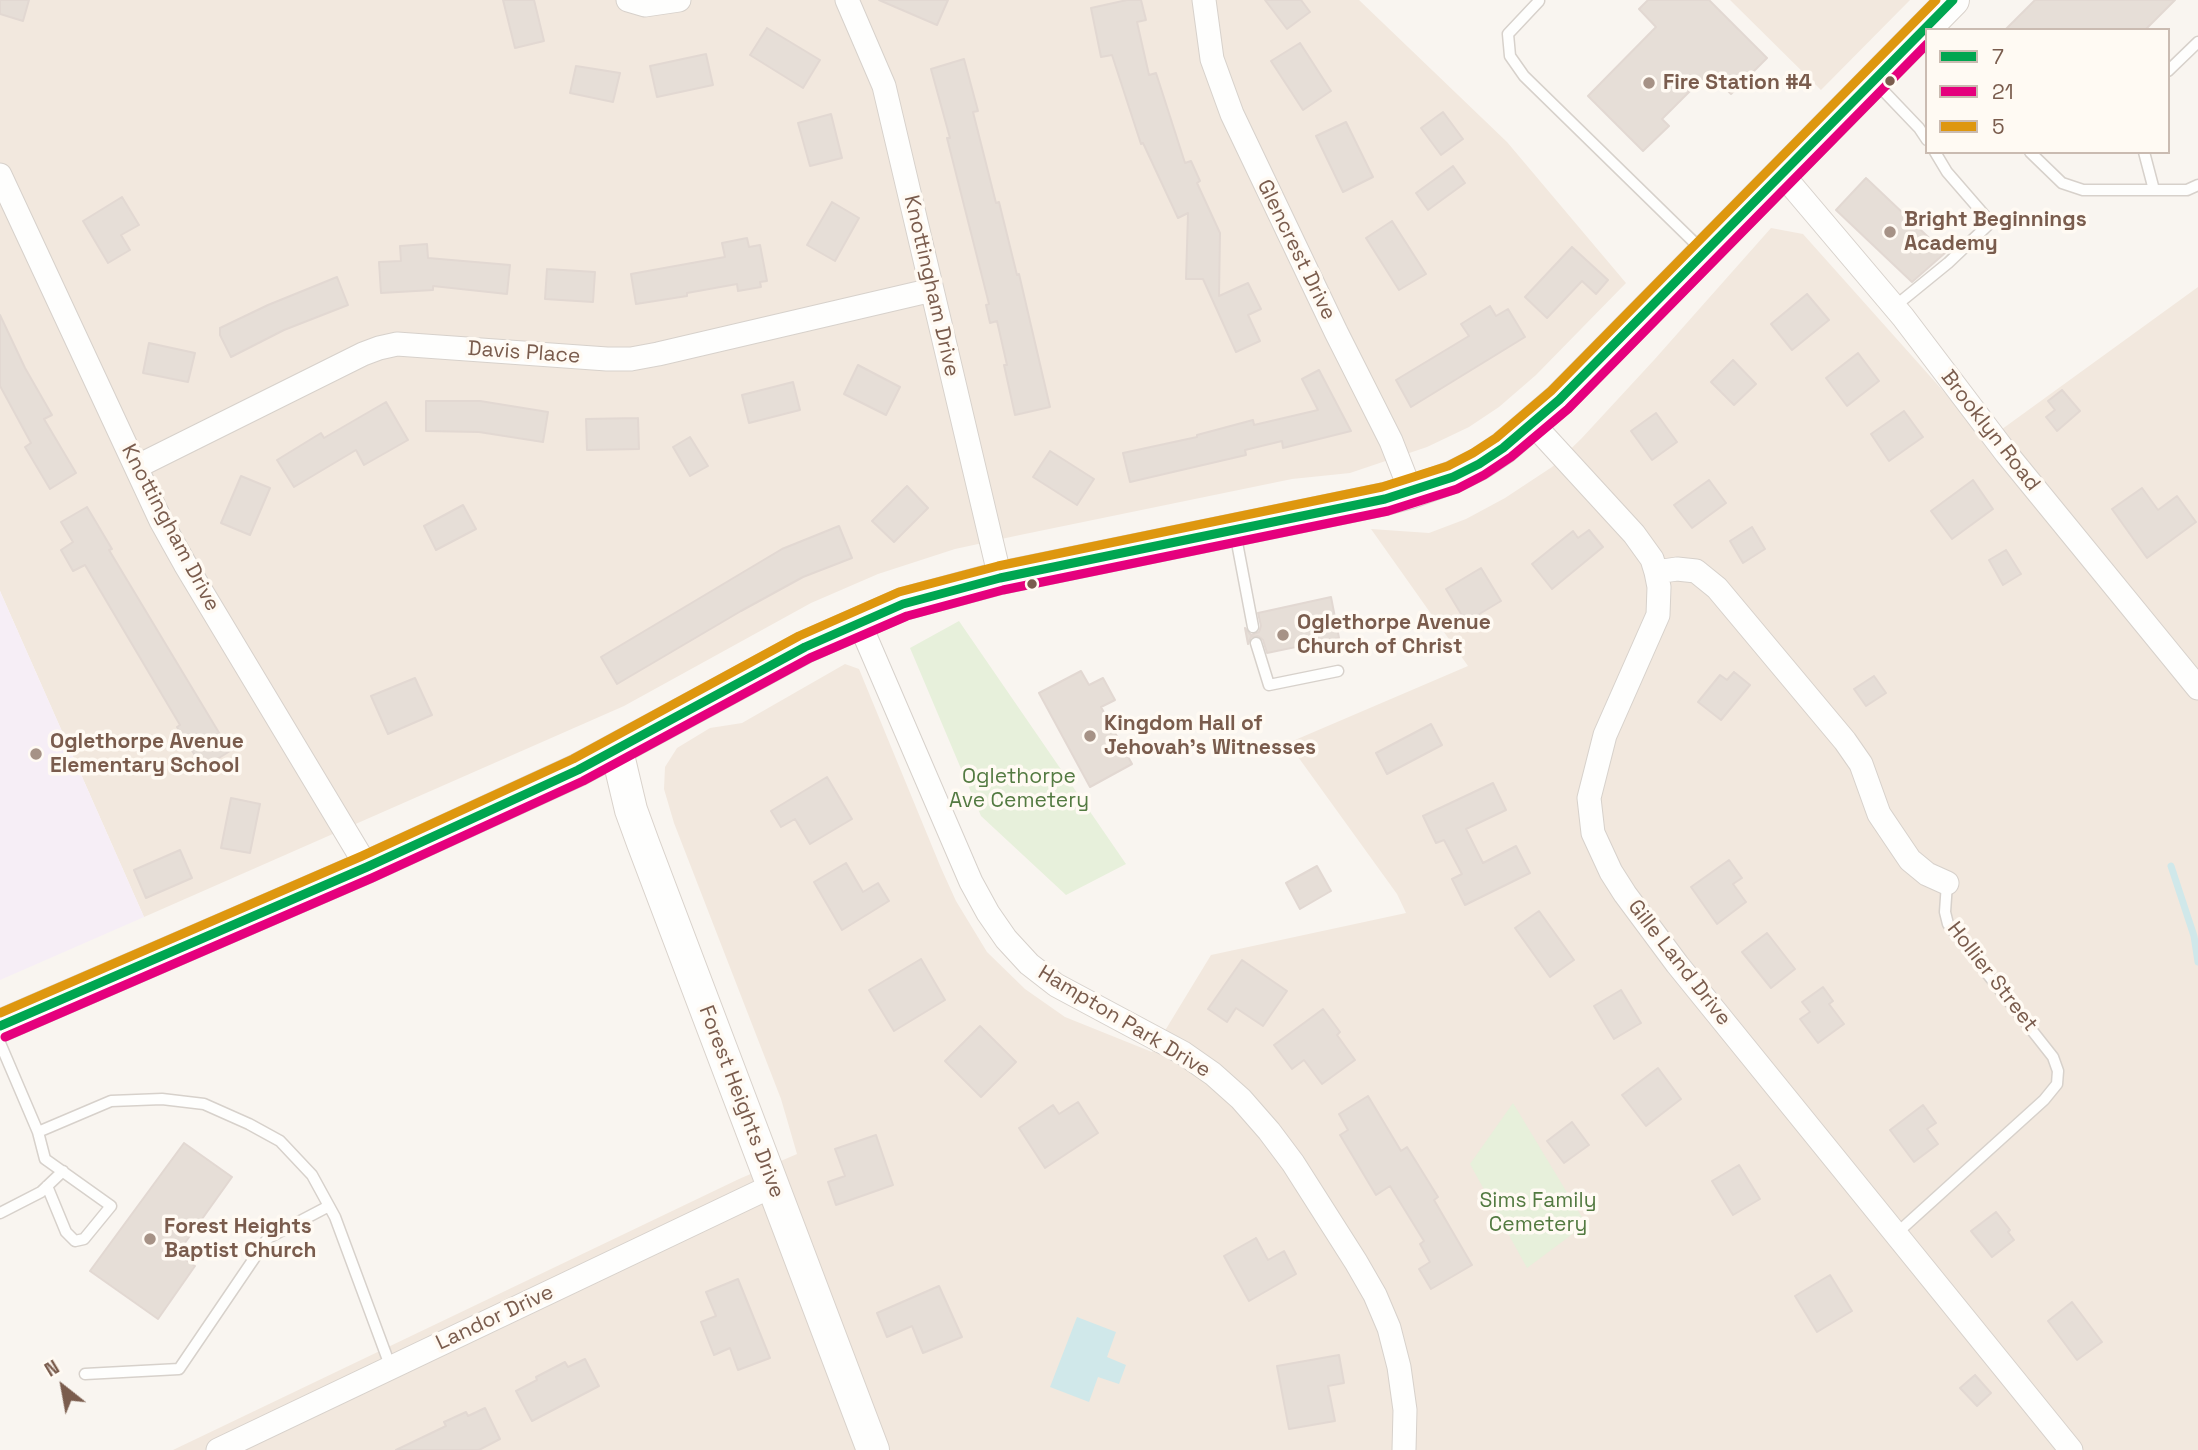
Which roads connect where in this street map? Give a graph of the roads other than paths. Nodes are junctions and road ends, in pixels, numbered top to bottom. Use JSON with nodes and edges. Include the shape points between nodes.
{"nodes":[{"id":1,"x":628,"y":0,"type":"edge"},
{"id":2,"x":679,"y":0,"type":"edge"},
{"id":3,"x":847,"y":0,"type":"edge"},
{"id":4,"x":1204,"y":0,"type":"edge"},
{"id":5,"x":1954,"y":0,"type":"edge"},
{"id":6,"x":1539,"y":1,"type":"edge"},
{"id":7,"x":1933,"y":28,"type":"edge"},
{"id":8,"x":1922,"y":42,"type":"edge"},
{"id":9,"x":2198,"y":42,"type":"edge"},
{"id":10,"x":2170,"y":69,"type":"edge"},
{"id":11,"x":1874,"y":80,"type":"junction"},
{"id":12,"x":1925,"y":137,"type":"edge"},
{"id":13,"x":1936,"y":154,"type":"edge"},
{"id":14,"x":2032,"y":154,"type":"edge"},
{"id":15,"x":2145,"y":154,"type":"edge"},
{"id":16,"x":1782,"y":174,"type":"junction"},
{"id":17,"x":0,"y":175,"type":"edge"},
{"id":18,"x":2198,"y":185,"type":"edge"},
{"id":19,"x":2154,"y":190,"type":"junction"},
{"id":20,"x":1705,"y":253,"type":"junction"},
{"id":21,"x":932,"y":290,"type":"junction"},
{"id":22,"x":1894,"y":307,"type":"junction"},
{"id":23,"x":1533,"y":424,"type":"junction"},
{"id":24,"x":136,"y":467,"type":"junction"},
{"id":25,"x":1411,"y":492,"type":"junction"},
{"id":26,"x":1235,"y":530,"type":"junction"},
{"id":27,"x":1656,"y":572,"type":"junction"},
{"id":28,"x":1000,"y":578,"type":"junction"},
{"id":29,"x":859,"y":622,"type":"junction"},
{"id":30,"x":1253,"y":627,"type":"dead end"},
{"id":31,"x":1256,"y":643,"type":"dead end"},
{"id":32,"x":1338,"y":671,"type":"dead end"},
{"id":33,"x":2198,"y":688,"type":"edge"},
{"id":34,"x":617,"y":751,"type":"junction"},
{"id":35,"x":367,"y":867,"type":"junction"},
{"id":36,"x":1947,"y":883,"type":"joint"},
{"id":37,"x":0,"y":1026,"type":"edge"},
{"id":38,"x":0,"y":1043,"type":"edge"},
{"id":39,"x":37,"y":1132,"type":"junction"},
{"id":40,"x":63,"y":1171,"type":"junction"},
{"id":41,"x":47,"y":1186,"type":"junction"},
{"id":42,"x":772,"y":1186,"type":"junction"},
{"id":43,"x":329,"y":1206,"type":"junction"},
{"id":44,"x":0,"y":1213,"type":"edge"},
{"id":45,"x":1897,"y":1234,"type":"junction"},
{"id":46,"x":391,"y":1368,"type":"junction"},
{"id":47,"x":85,"y":1374,"type":"dead end"},
{"id":48,"x":219,"y":1450,"type":"edge"},
{"id":49,"x":873,"y":1450,"type":"edge"},
{"id":50,"x":1404,"y":1450,"type":"edge"},
{"id":51,"x":2071,"y":1450,"type":"edge"}],
"edges":[{"from":1,"to":2,"type":"street","via":[[645,5]]},
{"from":3,"to":21,"type":"street","name":"Knottingham Drive","via":[[884,86]]},
{"from":4,"to":25,"type":"street","name":"Glencrest Drive","via":[[1212,59],[1232,114],[1391,441]]},
{"from":5,"to":7,"type":"main road"},
{"from":6,"to":20,"type":"lane","via":[[1508,34],[1510,56],[1524,76]]},
{"from":8,"to":11,"type":"main road"},
{"from":9,"to":10,"type":"lane"},
{"from":11,"to":12,"type":"lane"},
{"from":11,"to":16,"type":"main road"},
{"from":13,"to":22,"type":"lane","via":[[1986,217],[1987,225]]},
{"from":14,"to":19,"type":"lane","via":[[2062,183],[2083,190]]},
{"from":15,"to":19,"type":"lane"},
{"from":16,"to":20,"type":"main road"},
{"from":16,"to":22,"type":"street","name":"Brooklyn Road"},
{"from":17,"to":24,"type":"street","name":"Knottingham Drive"},
{"from":18,"to":19,"type":"lane","via":[[2187,190]]},
{"from":20,"to":23,"type":"main road"},
{"from":21,"to":24,"type":"street","name":"Davis Place","via":[[631,359],[397,344],[379,348]]},
{"from":21,"to":28,"type":"street","name":"Knottingham Drive"},
{"from":22,"to":33,"type":"street","name":"Brooklyn Road"},
{"from":23,"to":25,"type":"main road","via":[[1479,464]]},
{"from":23,"to":27,"type":"street","name":"Gille Land Drive","via":[[1634,534]]},
{"from":24,"to":35,"type":"street","name":"Knottingham Drive","via":[[185,564]]},
{"from":25,"to":26,"type":"main road"},
{"from":26,"to":28,"type":"main road"},
{"from":26,"to":30,"type":"lane"},
{"from":27,"to":36,"type":"street","name":"Hollier Street","via":[[1696,572],[1717,588],[1845,741],[1861,764],[1878,814],[1910,860]]},
{"from":27,"to":45,"type":"street","name":"Gille Land Drive","via":[[1658,615],[1613,715],[1593,775],[1589,798],[1593,833],[1625,894],[1677,964]]},
{"from":28,"to":29,"type":"main road","via":[[903,604]]},
{"from":29,"to":34,"type":"main road","via":[[805,646]]},
{"from":29,"to":50,"type":"street","name":"Hampton Park Drive","via":[[971,882],[1006,939],[1056,985],[1213,1074],[1269,1131],[1293,1163],[1356,1262],[1389,1328],[1405,1410]]},
{"from":31,"to":32,"type":"lane","via":[[1269,685]]},
{"from":34,"to":35,"type":"main road"},
{"from":34,"to":42,"type":"main road","name":"Forest Heights Drive","via":[[631,810]]},
{"from":35,"to":37,"type":"main road"},
{"from":36,"to":45,"type":"lane","name":"Hollier Street","via":[[1948,924],[2053,1057],[2057,1084]]},
{"from":38,"to":39,"type":"lane"},
{"from":39,"to":40,"type":"lane","via":[[45,1159]]},
{"from":39,"to":43,"type":"lane","via":[[111,1101],[162,1099],[204,1104],[280,1141],[312,1175]]},
{"from":40,"to":41,"type":"lane"},
{"from":40,"to":41,"type":"lane","via":[[111,1206],[84,1238],[75,1241],[65,1232]]},
{"from":41,"to":44,"type":"lane"},
{"from":42,"to":46,"type":"street","name":"Landor Drive"},
{"from":42,"to":49,"type":"main road","name":"Forest Heights Drive"},
{"from":43,"to":46,"type":"lane"},
{"from":43,"to":47,"type":"lane","via":[[268,1238],[179,1369]]},
{"from":45,"to":51,"type":"street","name":"Gille Land Drive"},
{"from":46,"to":48,"type":"street","name":"Landor Drive"}]}
